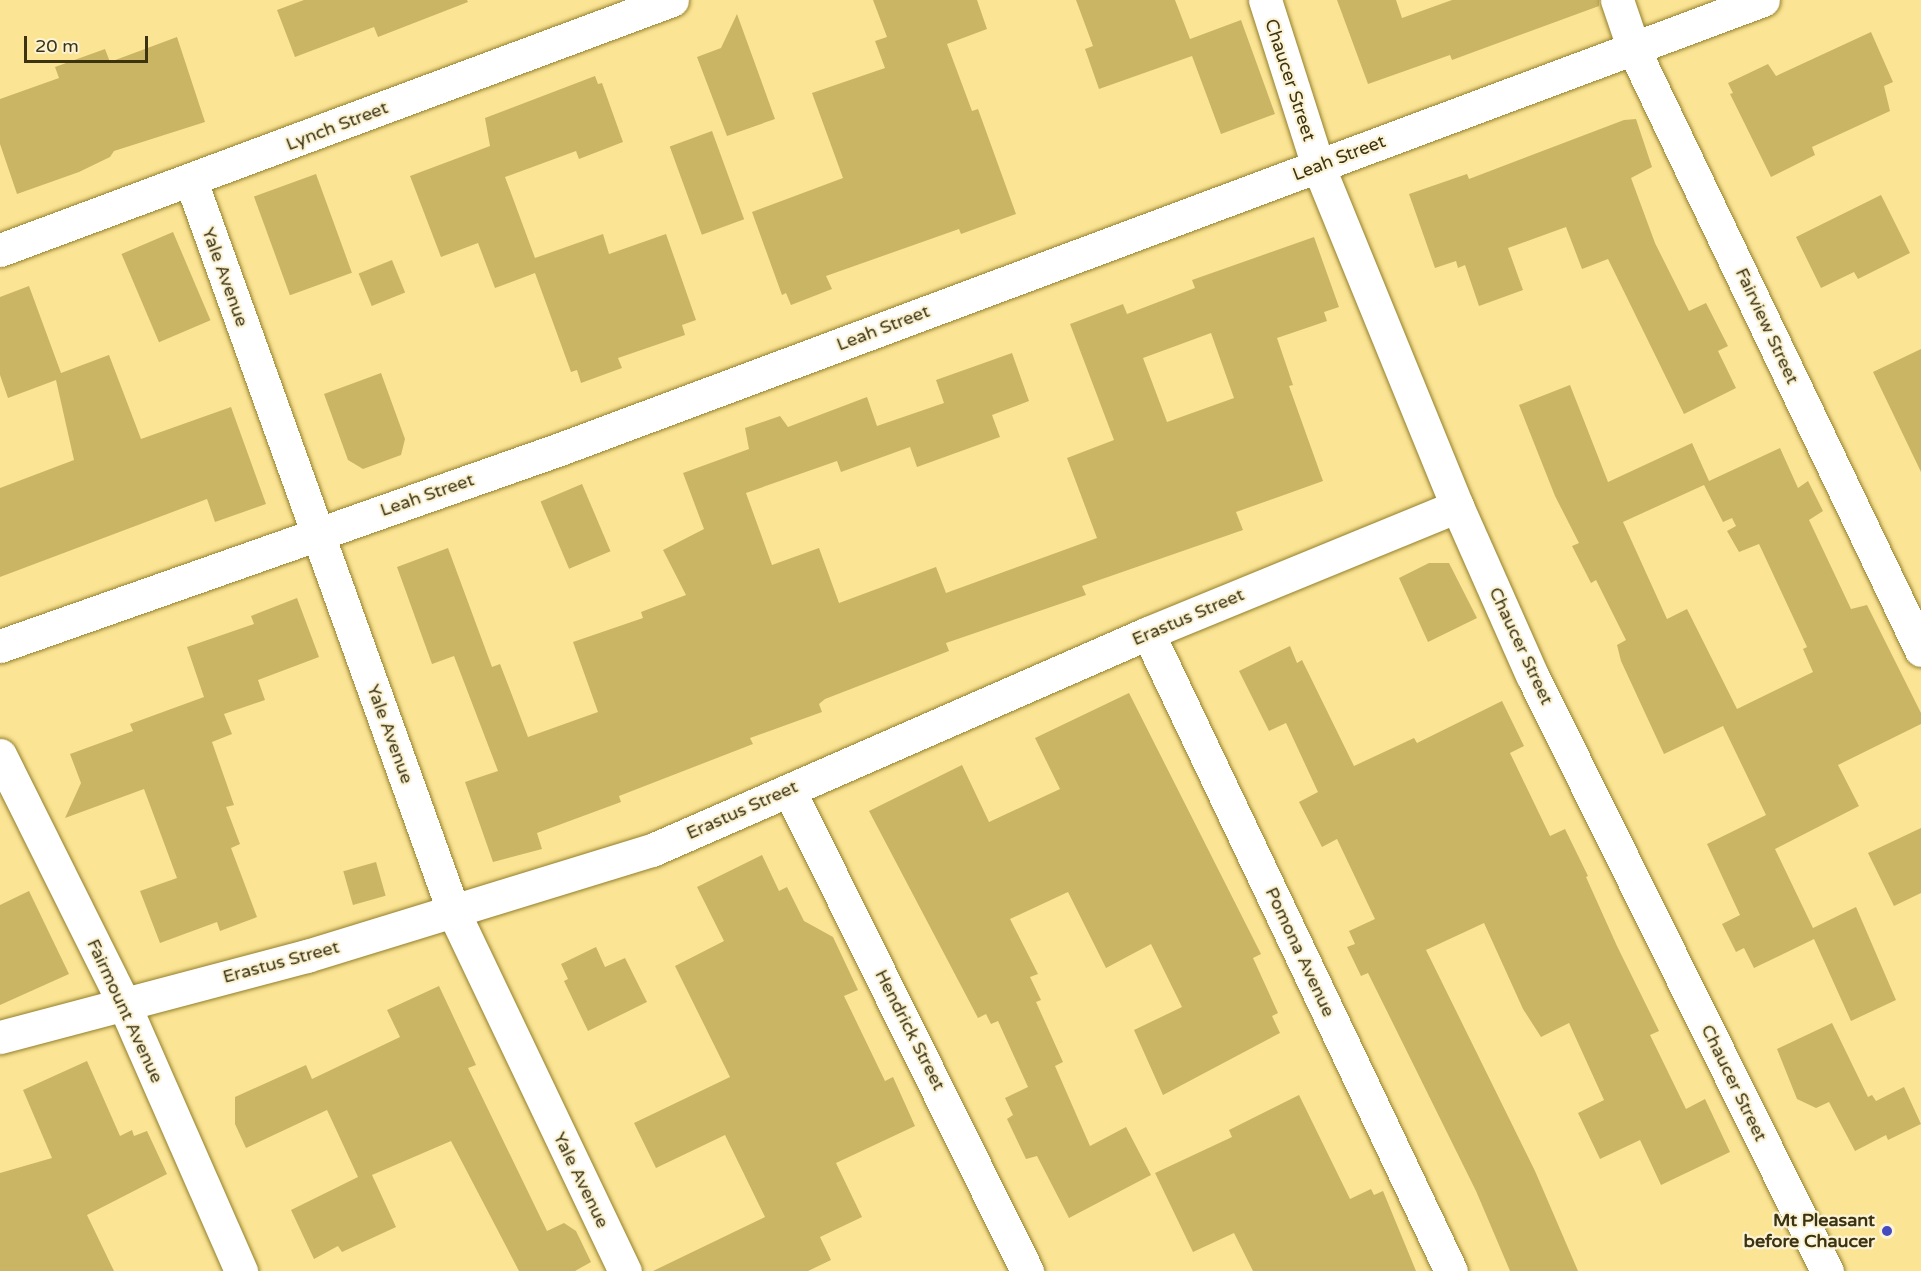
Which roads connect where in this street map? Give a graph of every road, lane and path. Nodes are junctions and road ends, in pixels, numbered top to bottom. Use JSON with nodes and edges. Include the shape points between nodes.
{"nodes":[{"id":1,"x":672,"y":0,"type":"edge"},
{"id":2,"x":1265,"y":0,"type":"edge"},
{"id":3,"x":1617,"y":0,"type":"edge"},
{"id":4,"x":1763,"y":0,"type":"edge"},
{"id":5,"x":1634,"y":50,"type":"junction"},
{"id":6,"x":1317,"y":163,"type":"junction"},
{"id":7,"x":191,"y":182,"type":"junction"},
{"id":8,"x":0,"y":250,"type":"edge"},
{"id":9,"x":1457,"y":506,"type":"junction"},
{"id":10,"x":317,"y":532,"type":"junction"},
{"id":11,"x":1148,"y":633,"type":"junction"},
{"id":12,"x":0,"y":646,"type":"edge"},
{"id":13,"x":1921,"y":650,"type":"edge"},
{"id":14,"x":0,"y":755,"type":"edge"},
{"id":15,"x":789,"y":790,"type":"junction"},
{"id":16,"x":454,"y":913,"type":"junction"},
{"id":17,"x":123,"y":1002,"type":"junction"},
{"id":18,"x":0,"y":1037,"type":"edge"},
{"id":19,"x":242,"y":1271,"type":"edge"},
{"id":20,"x":625,"y":1271,"type":"edge"},
{"id":21,"x":1027,"y":1271,"type":"edge"},
{"id":22,"x":1451,"y":1271,"type":"edge"},
{"id":23,"x":1827,"y":1271,"type":"edge"}],
"edges":[{"from":1,"to":7,"type":"street","name":"Lynch Street"},
{"from":2,"to":6,"type":"street","name":"Chaucer Street"},
{"from":3,"to":5,"type":"street","name":"Fairview Street"},
{"from":4,"to":5,"type":"street","name":"Leah Street"},
{"from":5,"to":6,"type":"street","name":"Leah Street"},
{"from":5,"to":13,"type":"street","name":"Fairview Street"},
{"from":6,"to":9,"type":"street","name":"Chaucer Street"},
{"from":6,"to":10,"type":"street","name":"Leah Street","via":[[1296,175],[560,449]]},
{"from":7,"to":8,"type":"street","name":"Lynch Street"},
{"from":7,"to":10,"type":"street","name":"Yale Avenue"},
{"from":9,"to":11,"type":"street","name":"Erastus Street"},
{"from":9,"to":23,"type":"street","name":"Chaucer Street","via":[[1532,675]]},
{"from":10,"to":12,"type":"street","name":"Leah Street"},
{"from":10,"to":16,"type":"street","name":"Yale Avenue"},
{"from":11,"to":15,"type":"street","name":"Erastus Street"},
{"from":11,"to":22,"type":"street","name":"Pomona Avenue"},
{"from":14,"to":17,"type":"street","name":"Fairmount Avenue"},
{"from":15,"to":16,"type":"street","name":"Erastus Street","via":[[652,850]]},
{"from":15,"to":21,"type":"street","name":"Hendrick Street"},
{"from":16,"to":17,"type":"street","name":"Erastus Street"},
{"from":16,"to":20,"type":"street","name":"Yale Avenue"},
{"from":17,"to":18,"type":"street","name":"Erastus Street"},
{"from":17,"to":19,"type":"street","name":"Fairmount Avenue"}]}
